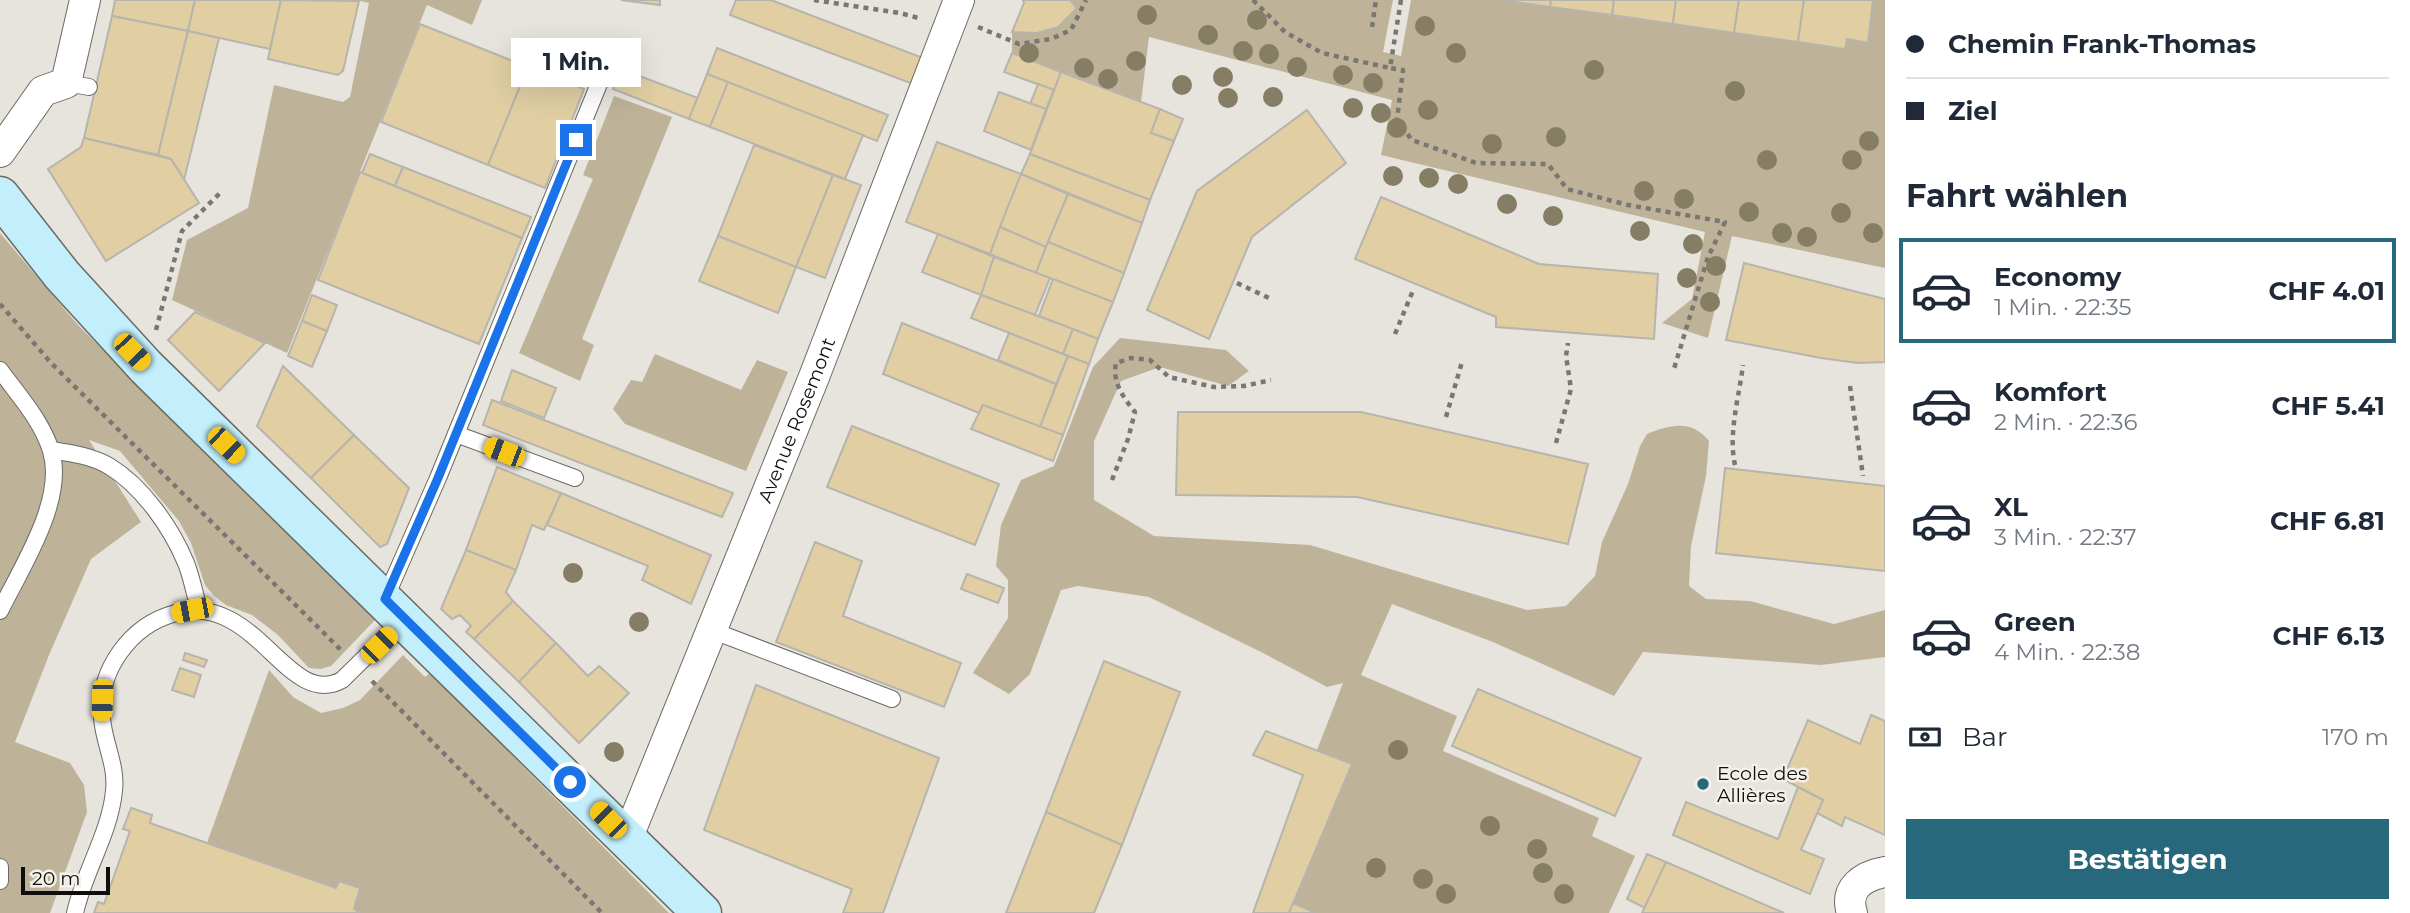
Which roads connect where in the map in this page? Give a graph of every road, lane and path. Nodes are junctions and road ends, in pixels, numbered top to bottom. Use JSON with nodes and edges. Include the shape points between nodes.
{"nodes":[{"id":1,"x":85,"y":0,"type":"edge"},
{"id":2,"x":814,"y":0,"type":"edge"},
{"id":3,"x":1086,"y":0,"type":"edge"},
{"id":4,"x":1252,"y":0,"type":"edge"},
{"id":5,"x":1376,"y":0,"type":"edge"},
{"id":6,"x":1401,"y":0,"type":"edge"},
{"id":7,"x":965,"y":12,"type":"edge"},
{"id":8,"x":929,"y":22,"type":"dead end"},
{"id":9,"x":1372,"y":27,"type":"dead end"},
{"id":10,"x":1390,"y":68,"type":"junction"},
{"id":11,"x":603,"y":74,"type":"dead end"},
{"id":12,"x":0,"y":152,"type":"edge"},
{"id":13,"x":221,"y":192,"type":"dead end"},
{"id":14,"x":0,"y":196,"type":"edge"},
{"id":15,"x":1237,"y":283,"type":"dead end"},
{"id":16,"x":1414,"y":288,"type":"dead end"},
{"id":17,"x":1271,"y":299,"type":"dead end"},
{"id":18,"x":0,"y":304,"type":"edge"},
{"id":19,"x":155,"y":334,"type":"dead end"},
{"id":20,"x":1395,"y":334,"type":"dead end"},
{"id":21,"x":1568,"y":343,"type":"dead end"},
{"id":22,"x":1462,"y":362,"type":"dead end"},
{"id":23,"x":1743,"y":365,"type":"dead end"},
{"id":24,"x":0,"y":370,"type":"edge"},
{"id":25,"x":1673,"y":372,"type":"dead end"},
{"id":26,"x":1271,"y":380,"type":"dead end"},
{"id":27,"x":1850,"y":386,"type":"dead end"},
{"id":28,"x":1446,"y":417,"type":"dead end"},
{"id":29,"x":456,"y":434,"type":"junction"},
{"id":30,"x":1556,"y":443,"type":"dead end"},
{"id":31,"x":51,"y":450,"type":"junction"},
{"id":32,"x":1735,"y":465,"type":"dead end"},
{"id":33,"x":1863,"y":476,"type":"dead end"},
{"id":34,"x":575,"y":478,"type":"dead end"},
{"id":35,"x":1112,"y":480,"type":"dead end"},
{"id":36,"x":395,"y":609,"type":"junction"},
{"id":37,"x":199,"y":610,"type":"junction"},
{"id":38,"x":0,"y":611,"type":"edge"},
{"id":39,"x":711,"y":630,"type":"junction"},
{"id":40,"x":357,"y":666,"type":"junction"},
{"id":41,"x":892,"y":699,"type":"dead end"},
{"id":42,"x":627,"y":839,"type":"junction"},
{"id":43,"x":0,"y":867,"type":"edge"},
{"id":44,"x":1885,"y":872,"type":"edge"},
{"id":45,"x":0,"y":881,"type":"edge"},
{"id":46,"x":75,"y":913,"type":"edge"},
{"id":47,"x":603,"y":913,"type":"edge"},
{"id":48,"x":702,"y":913,"type":"edge"},
{"id":49,"x":1852,"y":913,"type":"edge"}],
"edges":[{"from":1,"to":12,"type":"street","via":[[78,85],[43,91]]},
{"from":2,"to":8,"type":"path"},
{"from":3,"to":7,"type":"path","via":[[1071,30],[1019,44]]},
{"from":4,"to":10,"type":"path","via":[[1285,32],[1322,53]]},
{"from":5,"to":9,"type":"path"},
{"from":6,"to":10,"type":"path"},
{"from":7,"to":39,"type":"street","name":"Avenue Rosemont"},
{"from":10,"to":25,"type":"path","via":[[1403,70],[1397,120],[1412,140],[1476,163],[1548,164],[1567,189],[1725,222],[1708,257]]},
{"from":11,"to":29,"type":"lane"},
{"from":13,"to":19,"type":"path","via":[[182,231]]},
{"from":14,"to":36,"type":"street","via":[[102,321]]},
{"from":15,"to":17,"type":"path"},
{"from":16,"to":20,"type":"path"},
{"from":18,"to":40,"type":"path","via":[[52,364]]},
{"from":21,"to":30,"type":"path","via":[[1571,389]]},
{"from":22,"to":28,"type":"path"},
{"from":23,"to":32,"type":"path","via":[[1734,429]]},
{"from":24,"to":31,"type":"lane","via":[[37,419]]},
{"from":26,"to":35,"type":"path","via":[[1244,387],[1214,387],[1169,377],[1150,359],[1116,363],[1114,374],[1135,412]]},
{"from":27,"to":33,"type":"path"},
{"from":29,"to":34,"type":"lane"},
{"from":29,"to":36,"type":"lane"},
{"from":31,"to":37,"type":"lane","via":[[108,465],[137,488],[186,563]]},
{"from":31,"to":38,"type":"lane","via":[[56,470],[54,491]]},
{"from":36,"to":40,"type":"lane"},
{"from":36,"to":42,"type":"street"},
{"from":37,"to":40,"type":"lane","via":[[245,627],[297,677],[310,682],[332,685]]},
{"from":37,"to":46,"type":"lane","via":[[175,613],[143,628],[117,655],[106,679],[102,718],[115,766],[115,790]]},
{"from":39,"to":41,"type":"lane"},
{"from":39,"to":42,"type":"street","name":"Avenue Rosemont"},
{"from":40,"to":47,"type":"path"},
{"from":42,"to":48,"type":"street"},
{"from":43,"to":45,"type":"lane"},
{"from":44,"to":49,"type":"street","via":[[1872,874],[1852,890]]}]}
